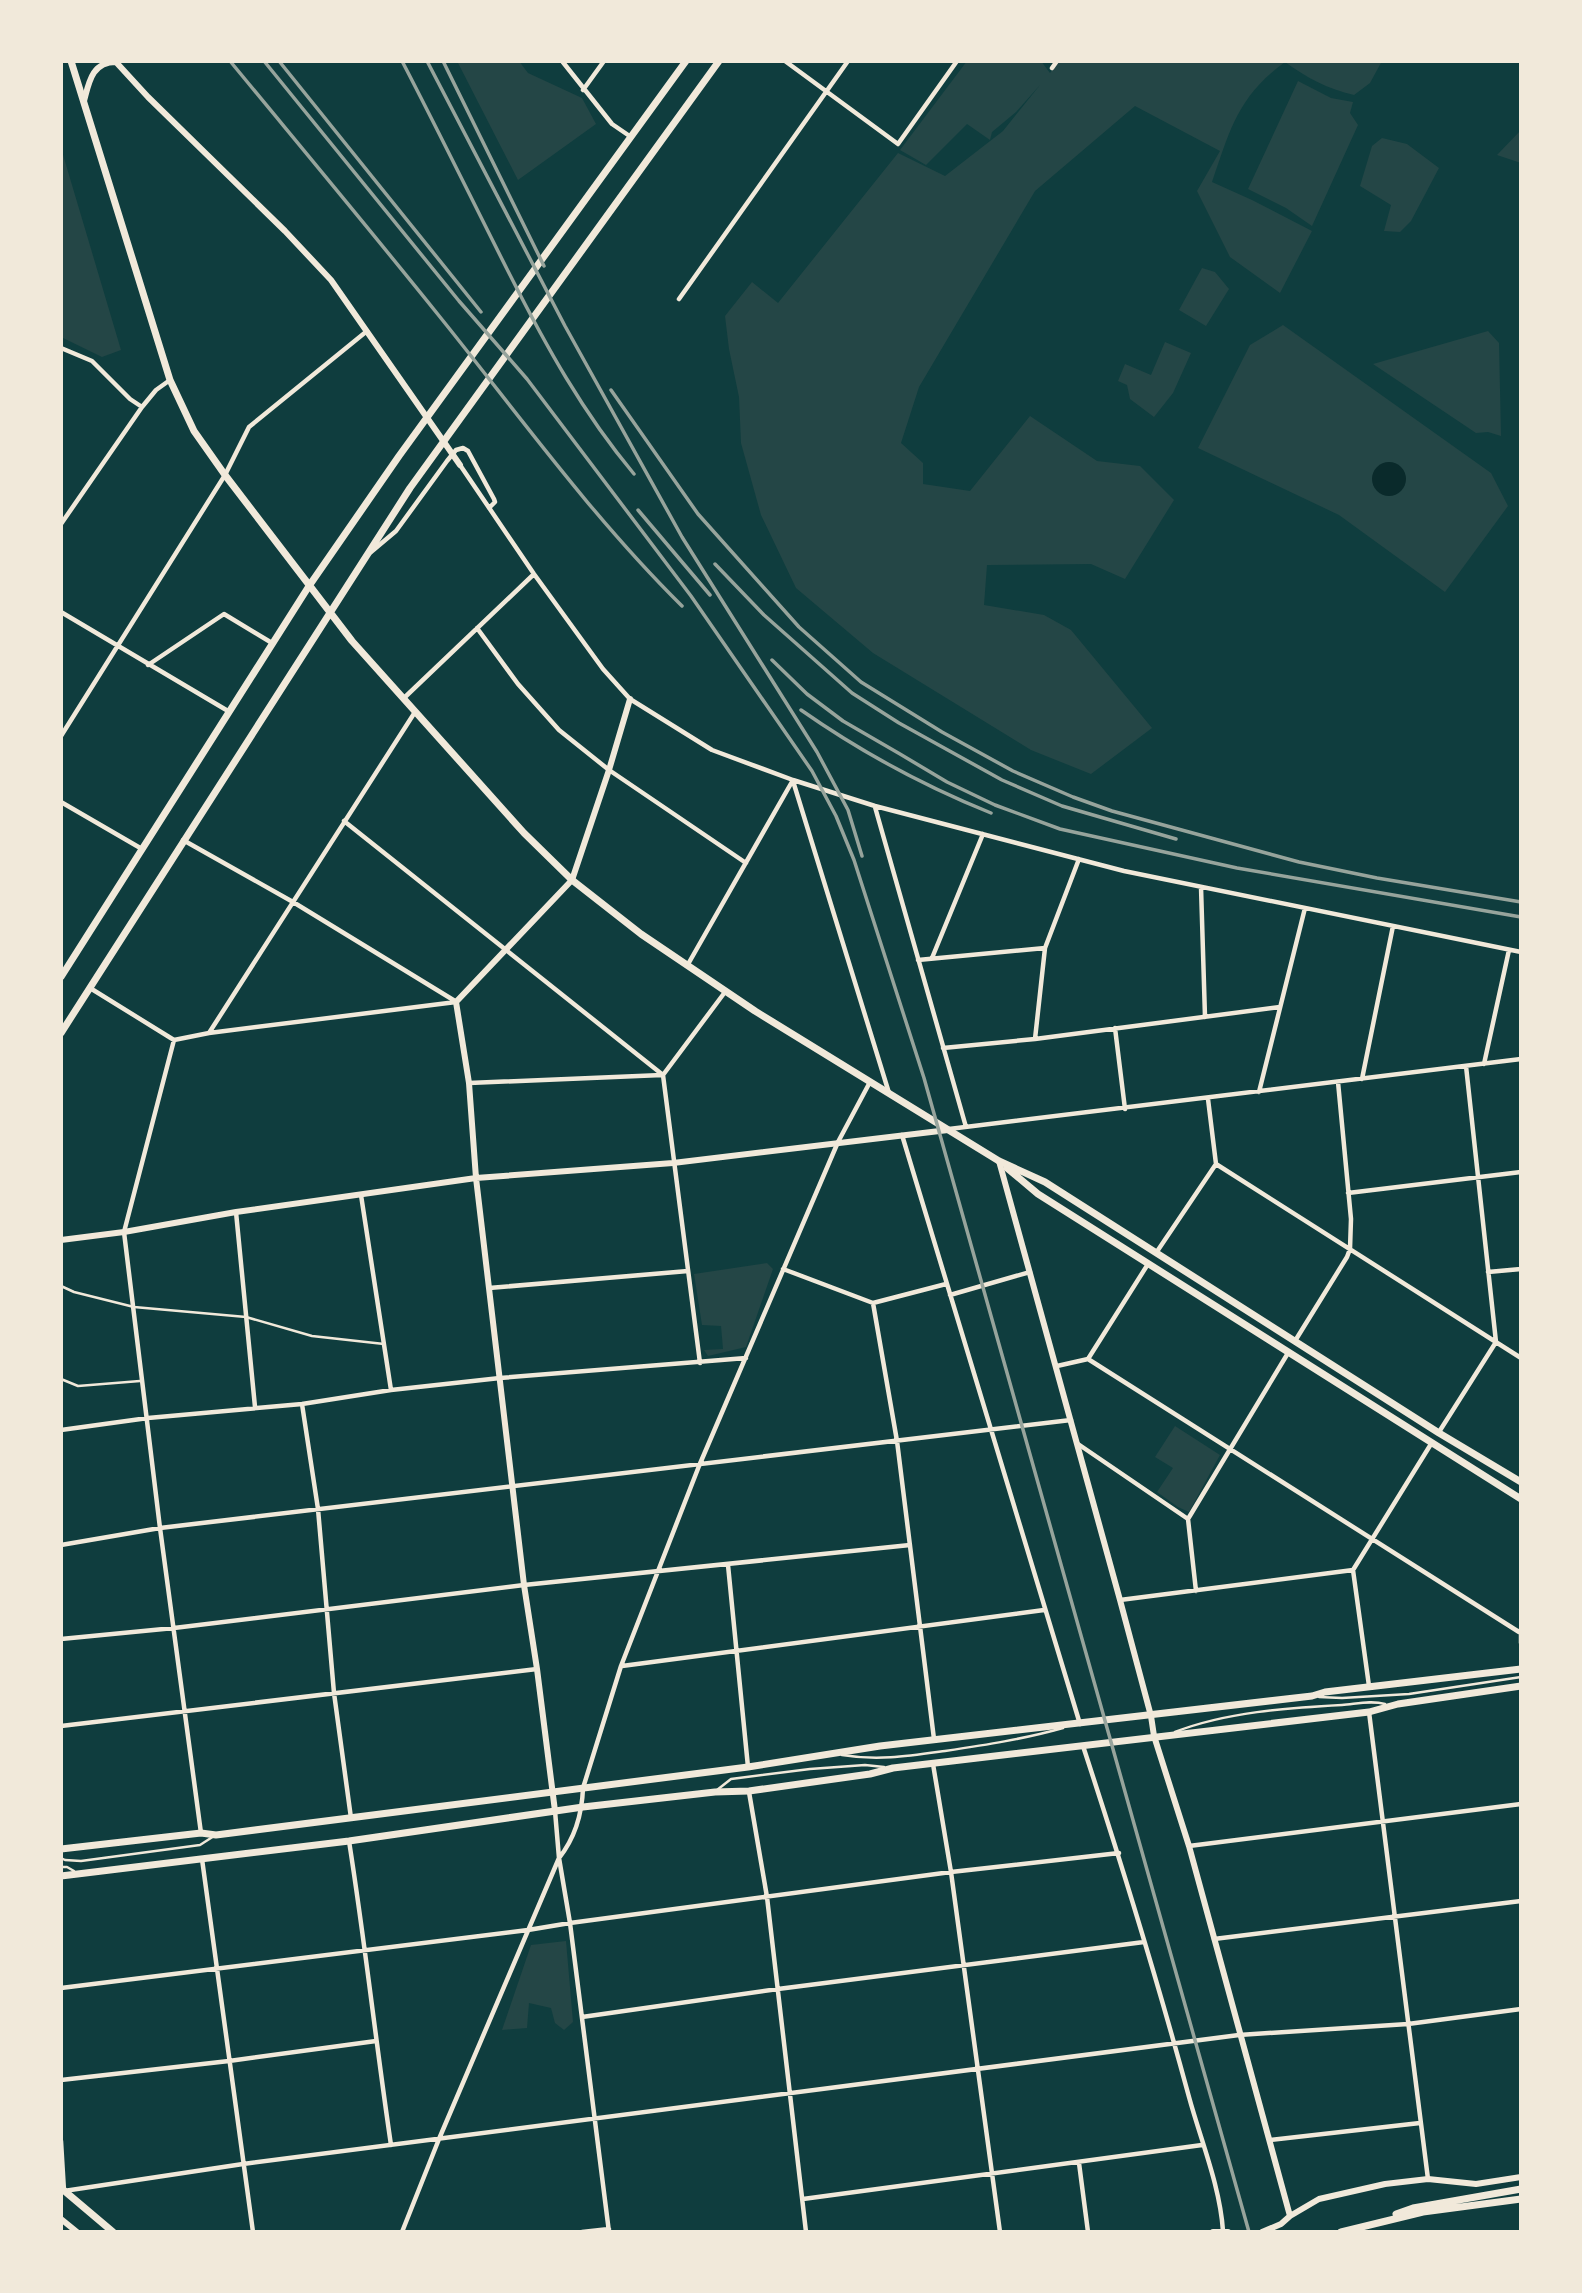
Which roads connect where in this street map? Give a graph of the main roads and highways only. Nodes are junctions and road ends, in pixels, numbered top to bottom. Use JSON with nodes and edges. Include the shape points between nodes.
{"nodes":[{"id":1,"x":71,"y":61,"type":"edge"},
{"id":2,"x":686,"y":61,"type":"edge"},
{"id":3,"x":719,"y":61,"type":"edge"},
{"id":4,"x":309,"y":586,"type":"junction"},
{"id":5,"x":329,"y":611,"type":"junction"},
{"id":6,"x":61,"y":976,"type":"edge"},
{"id":7,"x":61,"y":1033,"type":"edge"},
{"id":8,"x":999,"y":1161,"type":"junction"},
{"id":9,"x":1521,"y":1482,"type":"edge"},
{"id":10,"x":1521,"y":1499,"type":"edge"},
{"id":11,"x":1521,"y":1669,"type":"edge"},
{"id":12,"x":1521,"y":1686,"type":"edge"},
{"id":13,"x":61,"y":1849,"type":"edge"},
{"id":14,"x":61,"y":1876,"type":"edge"},
{"id":15,"x":63,"y":2189,"type":"edge"},
{"id":16,"x":1521,"y":2189,"type":"edge"},
{"id":17,"x":1521,"y":2199,"type":"edge"},
{"id":18,"x":1362,"y":2226,"type":"junction"},
{"id":19,"x":113,"y":2232,"type":"edge"},
{"id":20,"x":1341,"y":2232,"type":"edge"}],
"edges":[{"from":1,"to":4,"type":"main road","via":[[170,380],[194,431]]},
{"from":2,"to":4,"type":"main road"},
{"from":3,"to":5,"type":"main road","via":[[425,466]]},
{"from":4,"to":5,"type":"main road"},
{"from":4,"to":6,"type":"main road"},
{"from":5,"to":7,"type":"main road"},
{"from":5,"to":8,"type":"main road","via":[[523,833],[572,880],[725,992]]},
{"from":8,"to":9,"type":"main road","via":[[1045,1182]]},
{"from":8,"to":10,"type":"main road","via":[[1038,1194]]},
{"from":11,"to":13,"type":"main road","via":[[934,1740],[216,1835]]},
{"from":12,"to":14,"type":"main road","via":[[1369,1712],[893,1768],[749,1791],[583,1807]]},
{"from":15,"to":19,"type":"main road"},
{"from":16,"to":18,"type":"main road","via":[[1413,2208]]},
{"from":17,"to":18,"type":"main road","via":[[1423,2212]]},
{"from":18,"to":20,"type":"main road"}]}
